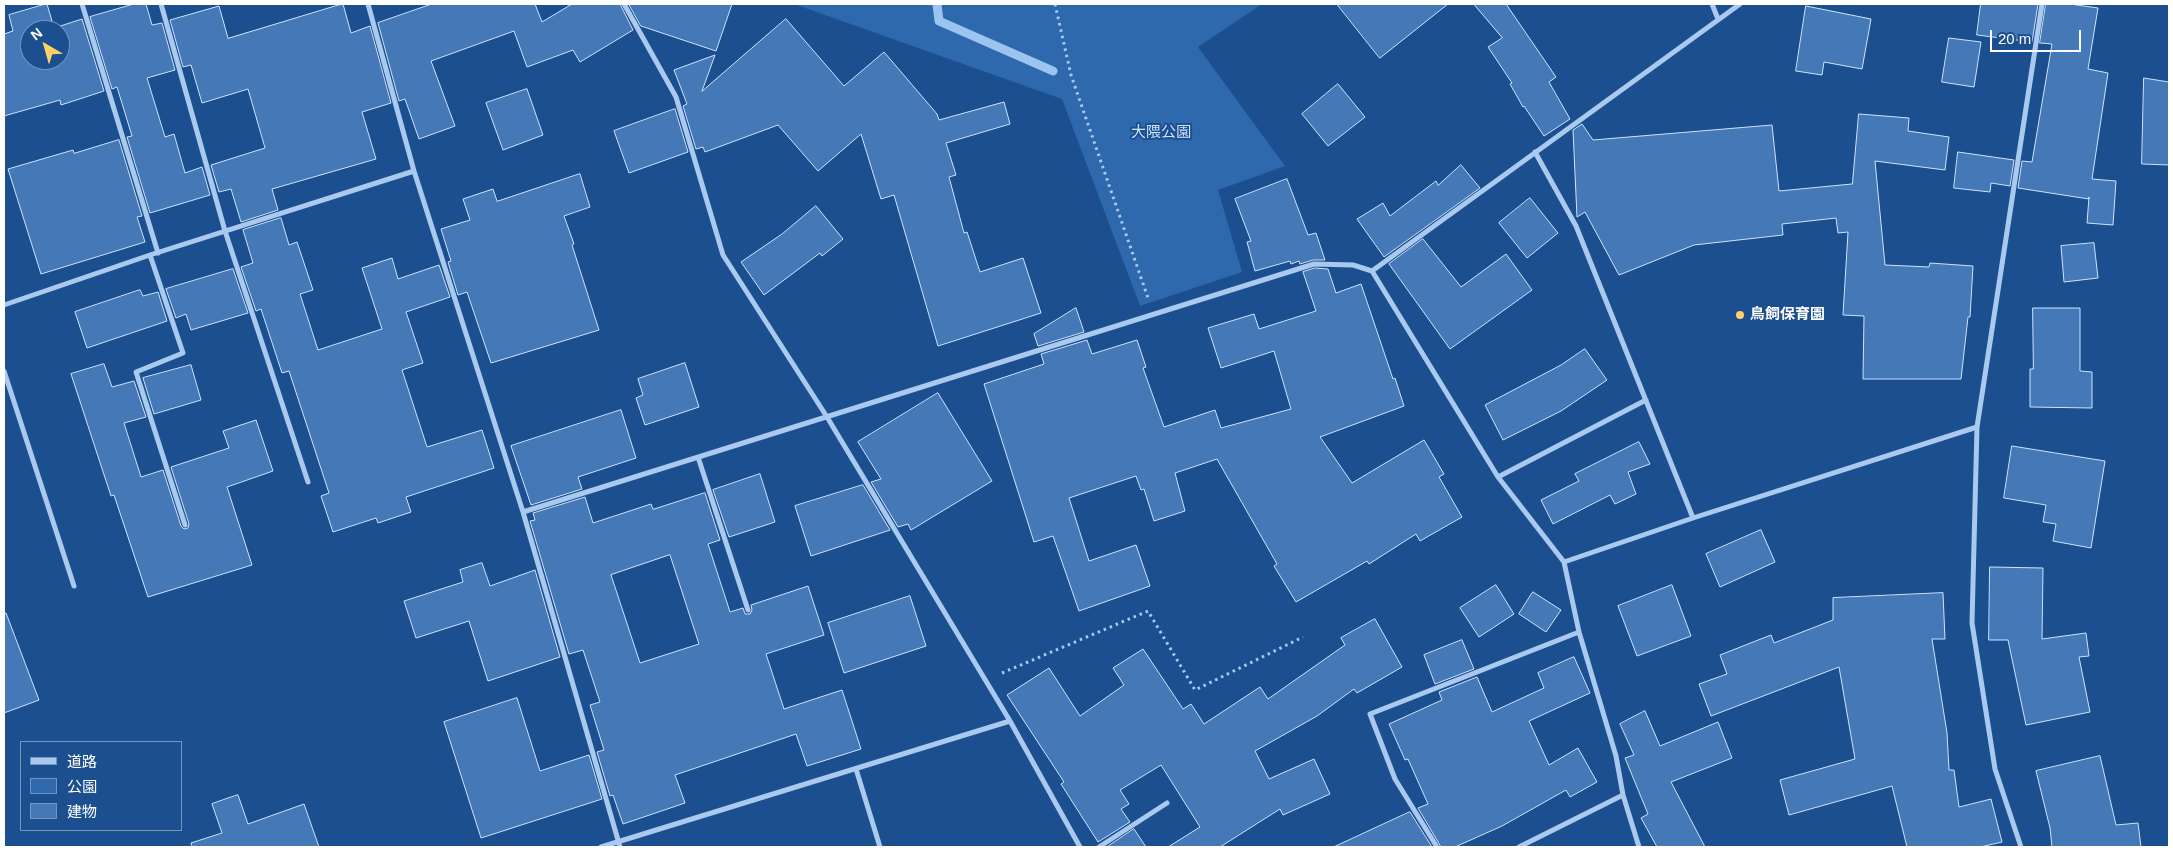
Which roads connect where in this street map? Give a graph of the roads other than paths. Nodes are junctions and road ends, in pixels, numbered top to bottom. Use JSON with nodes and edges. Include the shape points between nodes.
{"nodes":[{"id":1,"x":82,"y":4,"type":"edge"},
{"id":2,"x":161,"y":4,"type":"edge"},
{"id":3,"x":368,"y":4,"type":"edge"},
{"id":4,"x":624,"y":4,"type":"edge"},
{"id":5,"x":1712,"y":4,"type":"edge"},
{"id":6,"x":1740,"y":4,"type":"edge"},
{"id":7,"x":2042,"y":4,"type":"edge"},
{"id":8,"x":1718,"y":20,"type":"junction"},
{"id":9,"x":1535,"y":152,"type":"junction"},
{"id":10,"x":414,"y":170,"type":"junction"},
{"id":11,"x":225,"y":231,"type":"junction"},
{"id":12,"x":158,"y":253,"type":"junction"},
{"id":13,"x":150,"y":255,"type":"junction"},
{"id":14,"x":1372,"y":271,"type":"junction"},
{"id":15,"x":4,"y":305,"type":"edge"},
{"id":16,"x":4,"y":371,"type":"edge"},
{"id":17,"x":1646,"y":400,"type":"junction"},
{"id":18,"x":828,"y":416,"type":"junction"},
{"id":19,"x":1978,"y":427,"type":"junction"},
{"id":20,"x":698,"y":457,"type":"junction"},
{"id":21,"x":1498,"y":477,"type":"junction"},
{"id":22,"x":308,"y":482,"type":"dead end"},
{"id":23,"x":523,"y":512,"type":"junction"},
{"id":24,"x":1693,"y":518,"type":"junction"},
{"id":25,"x":186,"y":525,"type":"dead end"},
{"id":26,"x":1564,"y":562,"type":"junction"},
{"id":27,"x":74,"y":586,"type":"dead end"},
{"id":28,"x":748,"y":610,"type":"dead end"},
{"id":29,"x":1579,"y":632,"type":"junction"},
{"id":30,"x":1010,"y":721,"type":"junction"},
{"id":31,"x":856,"y":769,"type":"junction"},
{"id":32,"x":1624,"y":795,"type":"junction"},
{"id":33,"x":1167,"y":803,"type":"dead end"},
{"id":34,"x":619,"y":844,"type":"edge"},
{"id":35,"x":601,"y":847,"type":"edge"},
{"id":36,"x":880,"y":847,"type":"edge"},
{"id":37,"x":1080,"y":847,"type":"edge"},
{"id":38,"x":1099,"y":847,"type":"edge"},
{"id":39,"x":1437,"y":847,"type":"edge"},
{"id":40,"x":1519,"y":847,"type":"edge"},
{"id":41,"x":1639,"y":847,"type":"edge"},
{"id":42,"x":2021,"y":847,"type":"edge"}],
"edges":[{"from":1,"to":12,"type":"street"},
{"from":2,"to":11,"type":"street"},
{"from":3,"to":10,"type":"street"},
{"from":4,"to":18,"type":"street","via":[[676,96],[722,255]]},
{"from":5,"to":8,"type":"street"},
{"from":6,"to":8,"type":"street"},
{"from":7,"to":19,"type":"street"},
{"from":8,"to":9,"type":"street"},
{"from":9,"to":14,"type":"street"},
{"from":9,"to":17,"type":"street","via":[[1576,226]]},
{"from":10,"to":11,"type":"street"},
{"from":10,"to":23,"type":"street"},
{"from":11,"to":12,"type":"street"},
{"from":11,"to":22,"type":"street"},
{"from":12,"to":13,"type":"street"},
{"from":13,"to":15,"type":"street"},
{"from":13,"to":25,"type":"street","via":[[183,353],[136,372]]},
{"from":14,"to":18,"type":"street","via":[[1353,265],[1314,264]]},
{"from":14,"to":21,"type":"street"},
{"from":16,"to":27,"type":"street"},
{"from":17,"to":21,"type":"street"},
{"from":17,"to":24,"type":"street"},
{"from":18,"to":20,"type":"street"},
{"from":18,"to":30,"type":"street"},
{"from":19,"to":24,"type":"street"},
{"from":19,"to":42,"type":"street","via":[[1972,623],[1995,769]]},
{"from":20,"to":23,"type":"street"},
{"from":20,"to":28,"type":"street"},
{"from":21,"to":26,"type":"street"},
{"from":23,"to":34,"type":"street"},
{"from":24,"to":26,"type":"street"},
{"from":26,"to":29,"type":"street"},
{"from":29,"to":32,"type":"street","via":[[1616,756]]},
{"from":29,"to":39,"type":"street","via":[[1370,714],[1395,779]]},
{"from":30,"to":31,"type":"street"},
{"from":30,"to":37,"type":"street"},
{"from":31,"to":34,"type":"street"},
{"from":31,"to":36,"type":"street"},
{"from":32,"to":40,"type":"street"},
{"from":32,"to":41,"type":"street"},
{"from":33,"to":38,"type":"street"},
{"from":34,"to":35,"type":"street"}]}
